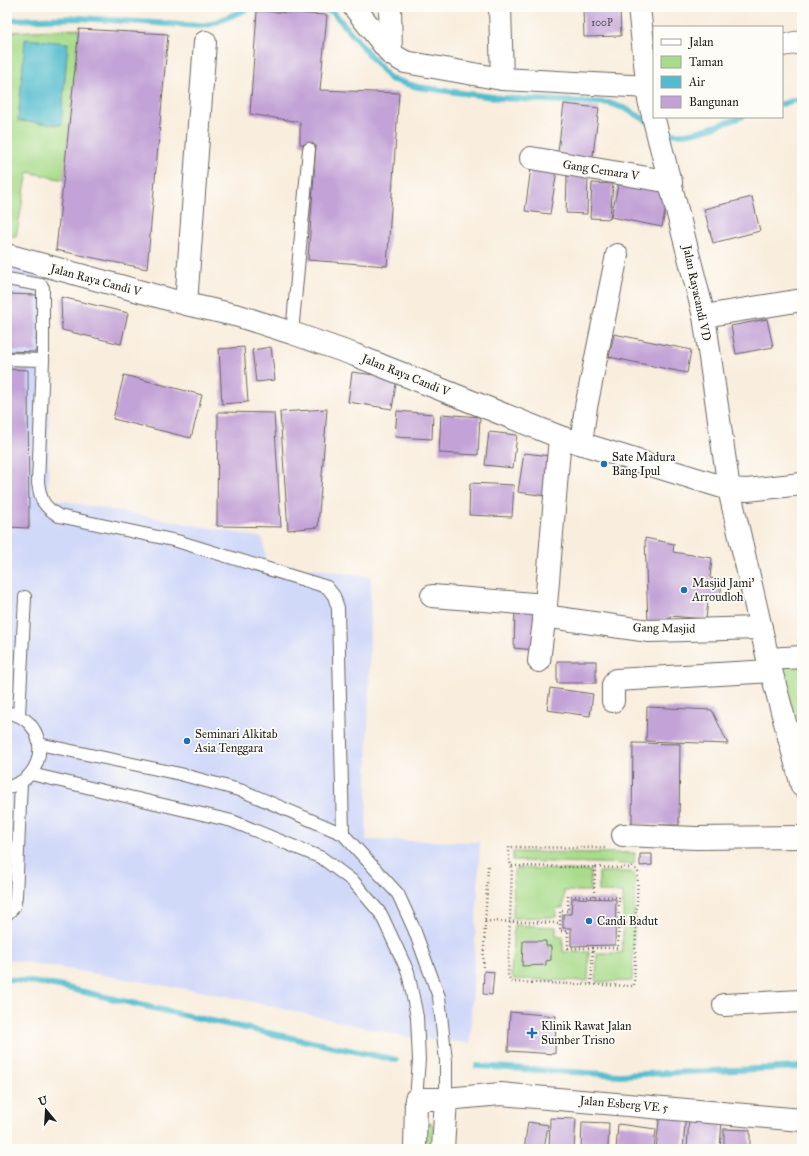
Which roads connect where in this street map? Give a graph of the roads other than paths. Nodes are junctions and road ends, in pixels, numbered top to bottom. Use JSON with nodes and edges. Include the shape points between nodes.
{"nodes":[{"id":1,"x":354,"y":7,"type":"edge"},
{"id":2,"x":390,"y":7,"type":"edge"},
{"id":3,"x":500,"y":7,"type":"edge"},
{"id":4,"x":639,"y":7,"type":"edge"},
{"id":5,"x":205,"y":42,"type":"dead end"},
{"id":6,"x":802,"y":42,"type":"edge"},
{"id":7,"x":783,"y":45,"type":"edge"},
{"id":8,"x":391,"y":54,"type":"junction"},
{"id":9,"x":502,"y":78,"type":"junction"},
{"id":10,"x":649,"y":79,"type":"edge"},
{"id":11,"x":653,"y":99,"type":"edge"},
{"id":12,"x":657,"y":118,"type":"edge"},
{"id":13,"x":309,"y":149,"type":"dead end"},
{"id":14,"x":531,"y":158,"type":"dead end"},
{"id":15,"x":671,"y":182,"type":"junction"},
{"id":16,"x":7,"y":255,"type":"edge"},
{"id":17,"x":617,"y":255,"type":"dead end"},
{"id":18,"x":7,"y":279,"type":"edge"},
{"id":19,"x":802,"y":300,"type":"edge"},
{"id":20,"x":186,"y":304,"type":"junction"},
{"id":21,"x":704,"y":316,"type":"junction"},
{"id":22,"x":292,"y":333,"type":"junction"},
{"id":23,"x":7,"y":359,"type":"edge"},
{"id":24,"x":43,"y":360,"type":"junction"},
{"id":25,"x":560,"y":437,"type":"junction"},
{"id":26,"x":581,"y":443,"type":"junction"},
{"id":27,"x":802,"y":484,"type":"edge"},
{"id":28,"x":729,"y":489,"type":"junction"},
{"id":29,"x":432,"y":596,"type":"dead end"},
{"id":30,"x":25,"y":597,"type":"dead end"},
{"id":31,"x":545,"y":611,"type":"junction"},
{"id":32,"x":760,"y":628,"type":"junction"},
{"id":33,"x":802,"y":658,"type":"edge"},
{"id":34,"x":539,"y":661,"type":"dead end"},
{"id":35,"x":770,"y":665,"type":"junction"},
{"id":36,"x":613,"y":701,"type":"dead end"},
{"id":37,"x":7,"y":712,"type":"edge"},
{"id":38,"x":19,"y":716,"type":"junction"},
{"id":39,"x":39,"y":744,"type":"junction"},
{"id":40,"x":31,"y":774,"type":"junction"},
{"id":41,"x":21,"y":782,"type":"junction"},
{"id":42,"x":802,"y":785,"type":"edge"},
{"id":43,"x":7,"y":786,"type":"edge"},
{"id":44,"x":343,"y":834,"type":"junction"},
{"id":45,"x":802,"y":837,"type":"edge"},
{"id":46,"x":618,"y":842,"type":"road end"},
{"id":47,"x":7,"y":914,"type":"edge"},
{"id":48,"x":802,"y":1001,"type":"edge"},
{"id":49,"x":724,"y":1005,"type":"dead end"},
{"id":50,"x":416,"y":1099,"type":"junction"},
{"id":51,"x":446,"y":1099,"type":"junction"},
{"id":52,"x":802,"y":1120,"type":"edge"},
{"id":53,"x":415,"y":1149,"type":"edge"},
{"id":54,"x":443,"y":1149,"type":"edge"}],
"edges":[{"from":1,"to":8,"type":"street"},
{"from":2,"to":8,"type":"street"},
{"from":3,"to":9,"type":"street"},
{"from":4,"to":10,"type":"street","name":"Jalan Rayacandi VD"},
{"from":5,"to":20,"type":"street"},
{"from":6,"to":7,"type":"street"},
{"from":8,"to":9,"type":"street","via":[[416,65]]},
{"from":9,"to":10,"type":"street"},
{"from":10,"to":11,"type":"street","name":"Jalan Rayacandi VD"},
{"from":12,"to":15,"type":"street","name":"Jalan Rayacandi VD"},
{"from":13,"to":22,"type":"lane"},
{"from":14,"to":15,"type":"street","name":"Gang Cemara V"},
{"from":15,"to":21,"type":"street","name":"Jalan Rayacandi VD"},
{"from":16,"to":20,"type":"street","name":"Jalan Raya Candi V"},
{"from":17,"to":26,"type":"street"},
{"from":18,"to":24,"type":"lane","via":[[41,285],[43,288]]},
{"from":19,"to":21,"type":"street"},
{"from":20,"to":22,"type":"street","name":"Jalan Raya Candi V","via":[[239,316]]},
{"from":21,"to":28,"type":"street","name":"Jalan Rayacandi VD"},
{"from":22,"to":25,"type":"street","name":"Jalan Raya Candi V","via":[[355,355]]},
{"from":23,"to":24,"type":"lane"},
{"from":24,"to":44,"type":"lane","via":[[38,483],[41,498],[47,508],[59,516],[177,541],[326,587],[334,596],[338,608]]},
{"from":25,"to":26,"type":"street","name":"Jalan Raya Candi V"},
{"from":25,"to":31,"type":"street"},
{"from":26,"to":28,"type":"street","name":"Jalan Raya Candi V"},
{"from":27,"to":28,"type":"street","name":"Jalan Raya Candi V","via":[[747,490]]},
{"from":28,"to":32,"type":"street","name":"Jalan Rayacandi VD"},
{"from":29,"to":31,"type":"street","name":"Gang Masjid"},
{"from":30,"to":38,"type":"lane"},
{"from":31,"to":32,"type":"street","name":"Gang Masjid","via":[[649,631]]},
{"from":31,"to":34,"type":"street"},
{"from":32,"to":35,"type":"street","name":"Jalan Rayacandi VD"},
{"from":33,"to":35,"type":"street"},
{"from":35,"to":36,"type":"street","via":[[616,680],[613,684]]},
{"from":35,"to":42,"type":"street","name":"Jalan Rayacandi VD"},
{"from":37,"to":38,"type":"lane"},
{"from":38,"to":39,"type":"lane","via":[[36,732]]},
{"from":39,"to":40,"type":"lane","via":[[38,760]]},
{"from":39,"to":44,"type":"lane","via":[[180,774],[243,791]]},
{"from":40,"to":41,"type":"lane"},
{"from":40,"to":50,"type":"lane","via":[[232,821],[322,858],[354,882],[380,914],[408,972],[418,1017]]},
{"from":41,"to":43,"type":"lane"},
{"from":41,"to":47,"type":"lane","via":[[16,896],[14,907]]},
{"from":44,"to":51,"type":"lane","via":[[398,894],[414,929],[439,997],[446,1061]]},
{"from":45,"to":46,"type":"street"},
{"from":48,"to":49,"type":"street"},
{"from":50,"to":51,"type":"street","name":"Jalan Esberg VE 5"},
{"from":50,"to":53,"type":"street"},
{"from":51,"to":52,"type":"street","name":"Jalan Esberg VE 5","via":[[501,1094]]},
{"from":51,"to":54,"type":"street"}]}
